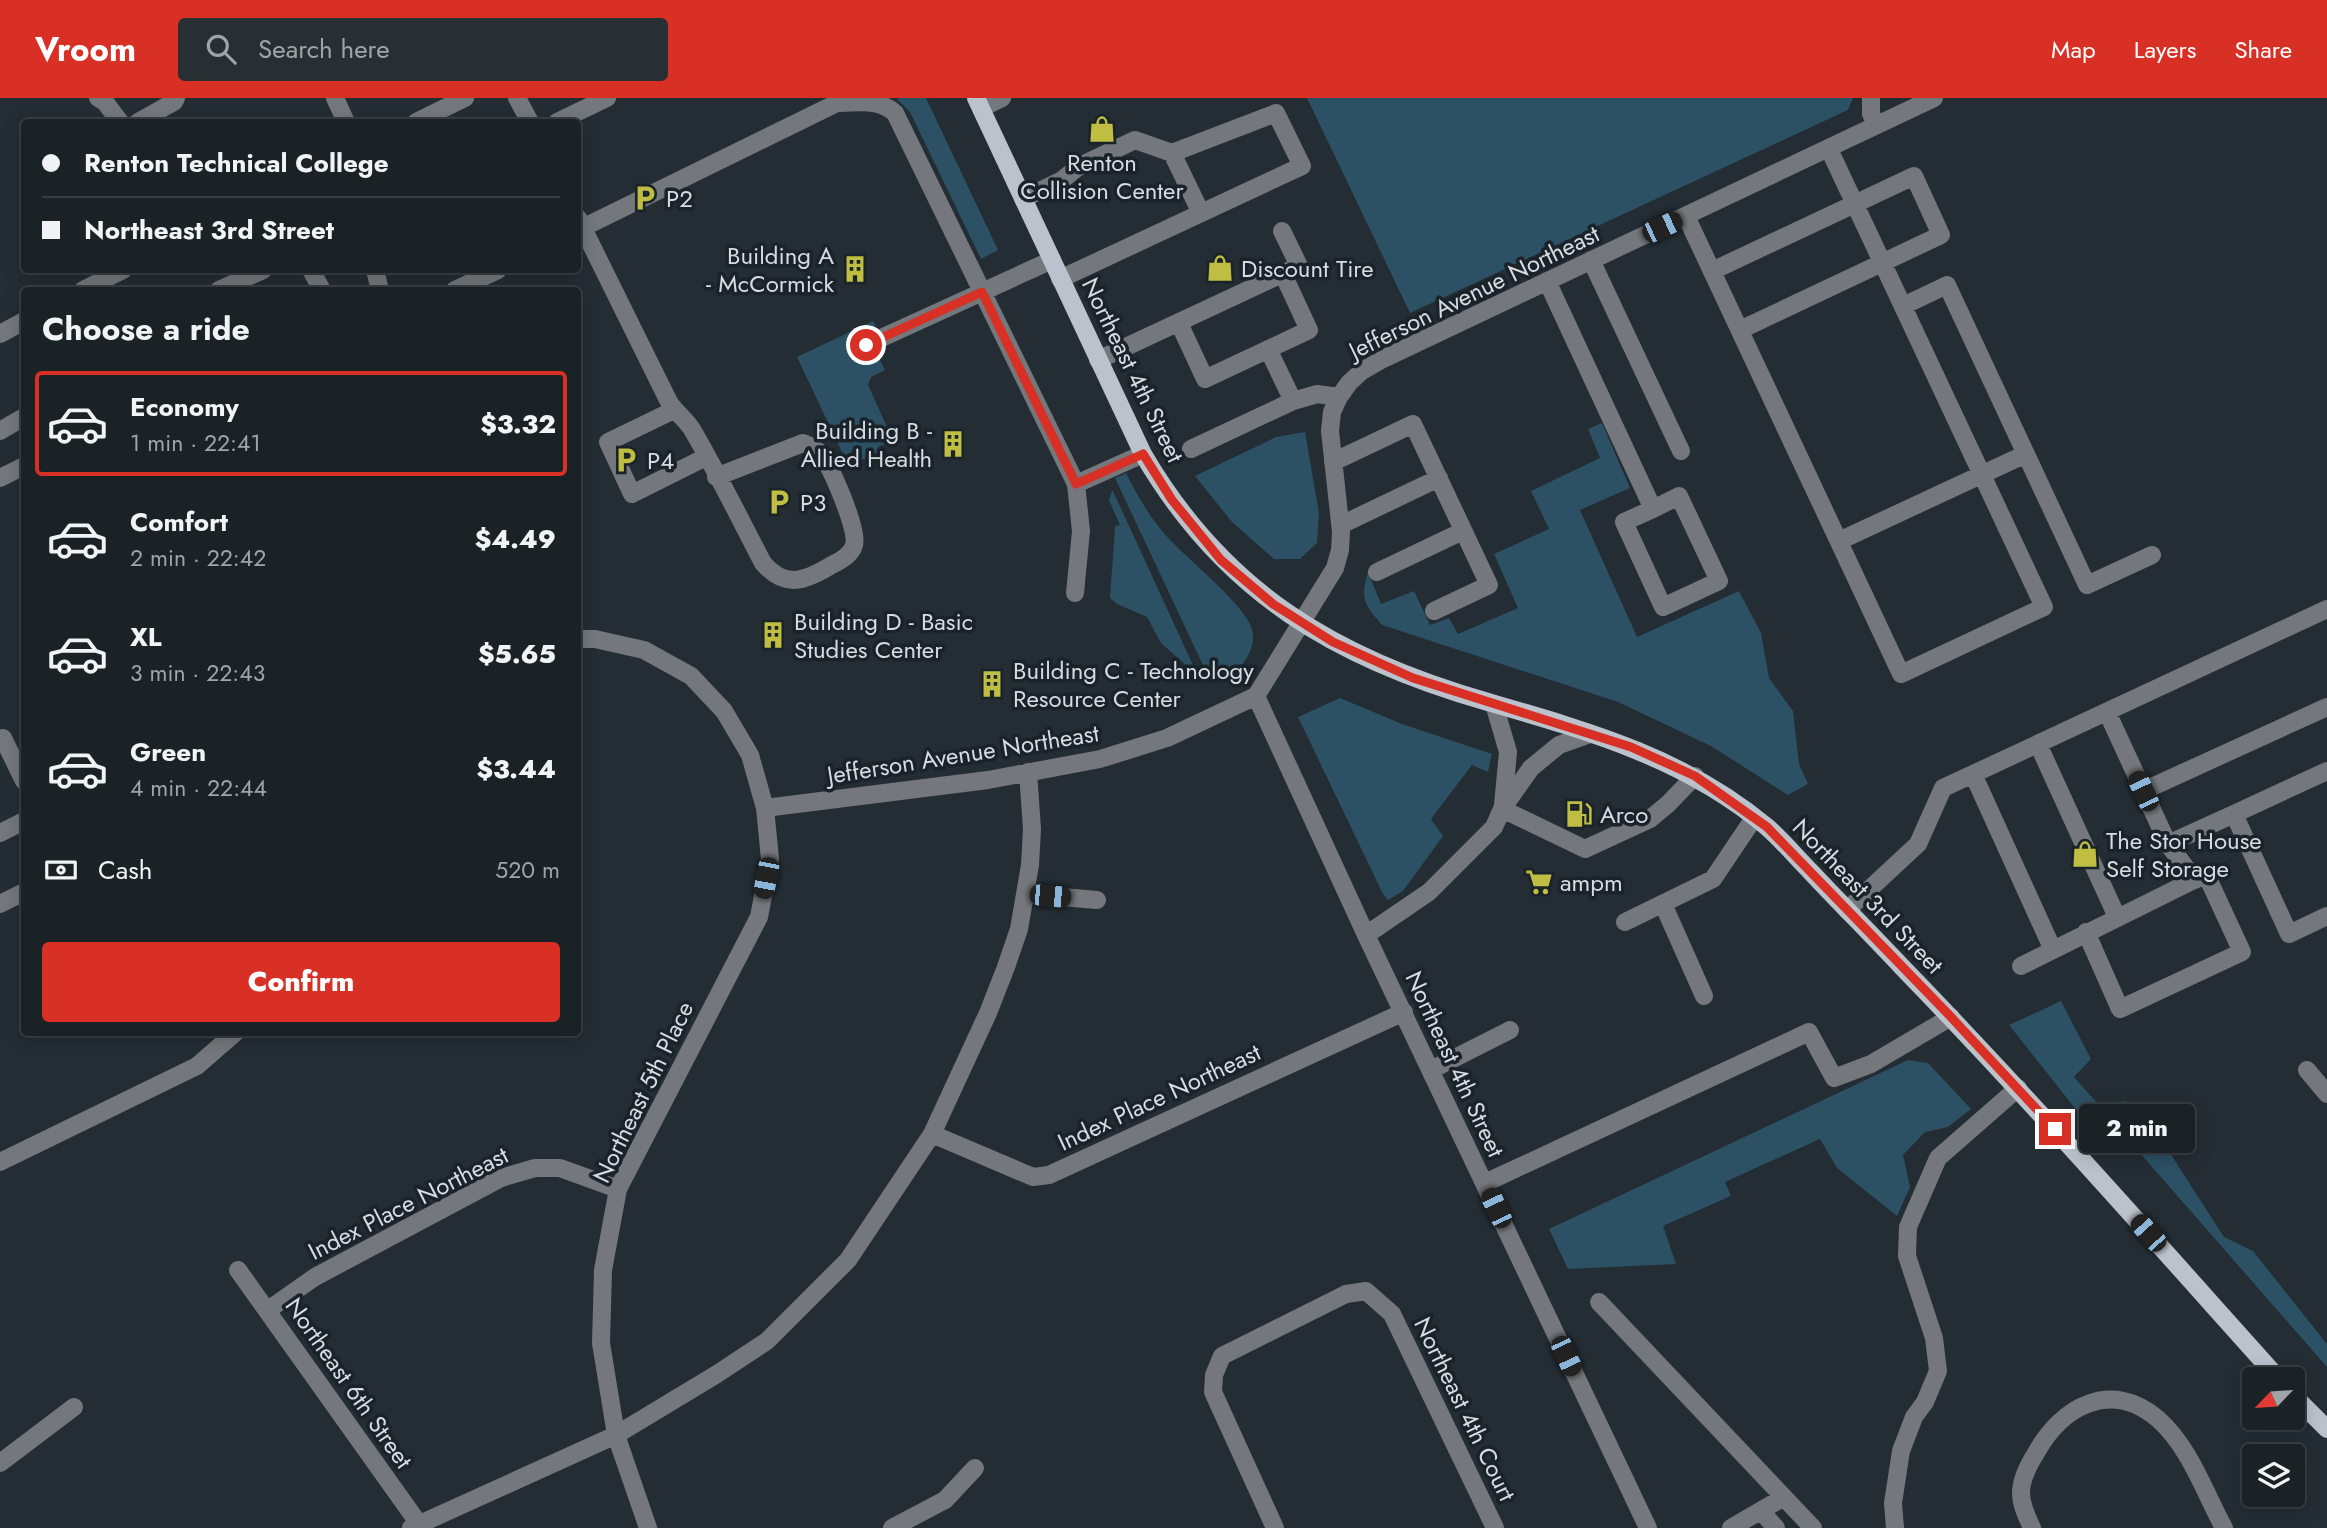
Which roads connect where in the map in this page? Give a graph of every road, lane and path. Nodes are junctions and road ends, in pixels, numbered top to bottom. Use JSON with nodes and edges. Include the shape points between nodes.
{"nodes":[{"id":1,"x":98,"y":98,"type":"edge"},
{"id":2,"x":176,"y":98,"type":"edge"},
{"id":3,"x":335,"y":98,"type":"edge"},
{"id":4,"x":465,"y":98,"type":"edge"},
{"id":5,"x":517,"y":98,"type":"edge"},
{"id":6,"x":607,"y":98,"type":"edge"},
{"id":7,"x":1002,"y":98,"type":"edge"},
{"id":8,"x":1871,"y":98,"type":"edge"},
{"id":9,"x":1934,"y":98,"type":"edge"},
{"id":10,"x":836,"y":100,"type":"edge"},
{"id":11,"x":978,"y":103,"type":"edge"},
{"id":12,"x":118,"y":119,"type":"edge"},
{"id":13,"x":143,"y":119,"type":"edge"},
{"id":14,"x":345,"y":119,"type":"edge"},
{"id":15,"x":422,"y":119,"type":"edge"},
{"id":16,"x":528,"y":119,"type":"edge"},
{"id":17,"x":563,"y":119,"type":"edge"},
{"id":18,"x":1877,"y":125,"type":"junction"},
{"id":19,"x":1829,"y":149,"type":"junction"},
{"id":20,"x":1172,"y":153,"type":"junction"},
{"id":21,"x":1023,"y":199,"type":"junction"},
{"id":22,"x":1855,"y":204,"type":"junction"},
{"id":23,"x":1200,"y":213,"type":"junction"},
{"id":24,"x":1686,"y":216,"type":"junction"},
{"id":25,"x":581,"y":225,"type":"edge"},
{"id":26,"x":581,"y":230,"type":"edge"},
{"id":27,"x":1282,"y":231,"type":"dead end"},
{"id":28,"x":1052,"y":260,"type":"junction"},
{"id":29,"x":1591,"y":260,"type":"junction"},
{"id":30,"x":1882,"y":263,"type":"junction"},
{"id":31,"x":1712,"y":271,"type":"junction"},
{"id":32,"x":117,"y":273,"type":"edge"},
{"id":33,"x":256,"y":273,"type":"edge"},
{"id":34,"x":492,"y":273,"type":"edge"},
{"id":35,"x":1283,"y":274,"type":"junction"},
{"id":36,"x":1060,"y":279,"type":"junction"},
{"id":37,"x":1548,"y":281,"type":"junction"},
{"id":38,"x":89,"y":287,"type":"edge"},
{"id":39,"x":226,"y":287,"type":"edge"},
{"id":40,"x":461,"y":287,"type":"edge"},
{"id":41,"x":982,"y":292,"type":"junction"},
{"id":42,"x":1903,"y":306,"type":"junction"},
{"id":43,"x":21,"y":323,"type":"edge"},
{"id":44,"x":1179,"y":323,"type":"junction"},
{"id":45,"x":1740,"y":330,"type":"junction"},
{"id":46,"x":0,"y":334,"type":"edge"},
{"id":47,"x":866,"y":345,"type":"dead end"},
{"id":48,"x":1268,"y":349,"type":"junction"},
{"id":49,"x":1098,"y":360,"type":"junction"},
{"id":50,"x":1339,"y":397,"type":"junction"},
{"id":51,"x":1293,"y":401,"type":"junction"},
{"id":52,"x":674,"y":410,"type":"junction"},
{"id":53,"x":21,"y":419,"type":"edge"},
{"id":54,"x":0,"y":431,"type":"edge"},
{"id":55,"x":1191,"y":449,"type":"dead end"},
{"id":56,"x":1681,"y":451,"type":"dead end"},
{"id":57,"x":1143,"y":454,"type":"junction"},
{"id":58,"x":2026,"y":454,"type":"junction"},
{"id":59,"x":706,"y":457,"type":"junction"},
{"id":60,"x":1333,"y":462,"type":"junction"},
{"id":61,"x":21,"y":468,"type":"edge"},
{"id":62,"x":1982,"y":474,"type":"junction"},
{"id":63,"x":716,"y":477,"type":"junction"},
{"id":64,"x":0,"y":478,"type":"edge"},
{"id":65,"x":1438,"y":478,"type":"junction"},
{"id":66,"x":1076,"y":484,"type":"junction"},
{"id":67,"x":1653,"y":509,"type":"junction"},
{"id":68,"x":1340,"y":524,"type":"junction"},
{"id":69,"x":1463,"y":531,"type":"junction"},
{"id":70,"x":1839,"y":541,"type":"junction"},
{"id":71,"x":2152,"y":555,"type":"dead end"},
{"id":72,"x":1377,"y":572,"type":"dead end"},
{"id":73,"x":1076,"y":593,"type":"dead end"},
{"id":74,"x":2327,"y":609,"type":"edge"},
{"id":75,"x":1434,"y":611,"type":"dead end"},
{"id":76,"x":1301,"y":622,"type":"junction"},
{"id":77,"x":581,"y":639,"type":"edge"},
{"id":78,"x":1256,"y":696,"type":"junction"},
{"id":79,"x":1494,"y":704,"type":"junction"},
{"id":80,"x":2327,"y":707,"type":"edge"},
{"id":81,"x":2107,"y":712,"type":"junction"},
{"id":82,"x":1590,"y":734,"type":"junction"},
{"id":83,"x":0,"y":740,"type":"edge"},
{"id":84,"x":2038,"y":744,"type":"junction"},
{"id":85,"x":2327,"y":771,"type":"edge"},
{"id":86,"x":1028,"y":772,"type":"junction"},
{"id":87,"x":1973,"y":774,"type":"junction"},
{"id":88,"x":21,"y":775,"type":"edge"},
{"id":89,"x":1695,"y":776,"type":"junction"},
{"id":90,"x":2143,"y":791,"type":"junction"},
{"id":91,"x":765,"y":808,"type":"junction"},
{"id":92,"x":1502,"y":808,"type":"junction"},
{"id":93,"x":2234,"y":814,"type":"junction"},
{"id":94,"x":1754,"y":818,"type":"junction"},
{"id":95,"x":21,"y":822,"type":"edge"},
{"id":96,"x":0,"y":833,"type":"edge"},
{"id":97,"x":2168,"y":844,"type":"junction"},
{"id":98,"x":2195,"y":880,"type":"junction"},
{"id":99,"x":21,"y":894,"type":"edge"},
{"id":100,"x":1027,"y":894,"type":"junction"},
{"id":101,"x":1097,"y":900,"type":"dead end"},
{"id":102,"x":0,"y":904,"type":"edge"},
{"id":103,"x":1663,"y":904,"type":"junction"},
{"id":104,"x":1847,"y":910,"type":"junction"},
{"id":105,"x":2327,"y":916,"type":"edge"},
{"id":106,"x":2118,"y":917,"type":"junction"},
{"id":107,"x":1625,"y":922,"type":"dead end"},
{"id":108,"x":2086,"y":932,"type":"junction"},
{"id":109,"x":1366,"y":934,"type":"junction"},
{"id":110,"x":2053,"y":950,"type":"junction"},
{"id":111,"x":2021,"y":966,"type":"dead end"},
{"id":112,"x":1704,"y":996,"type":"dead end"},
{"id":113,"x":1404,"y":1012,"type":"junction"},
{"id":114,"x":1951,"y":1017,"type":"junction"},
{"id":115,"x":1510,"y":1030,"type":"dead end"},
{"id":116,"x":231,"y":1036,"type":"edge"},
{"id":117,"x":1432,"y":1070,"type":"junction"},
{"id":118,"x":2307,"y":1070,"type":"dead end"},
{"id":119,"x":2018,"y":1088,"type":"junction"},
{"id":120,"x":2327,"y":1094,"type":"edge"},
{"id":121,"x":932,"y":1135,"type":"junction"},
{"id":122,"x":0,"y":1162,"type":"edge"},
{"id":123,"x":1485,"y":1183,"type":"junction"},
{"id":124,"x":618,"y":1189,"type":"junction"},
{"id":125,"x":238,"y":1270,"type":"dead end"},
{"id":126,"x":1599,"y":1302,"type":"dead end"},
{"id":127,"x":268,"y":1310,"type":"junction"},
{"id":128,"x":2268,"y":1367,"type":"edge"},
{"id":129,"x":74,"y":1407,"type":"dead end"},
{"id":130,"x":2305,"y":1407,"type":"edge"},
{"id":131,"x":2327,"y":1429,"type":"edge"},
{"id":132,"x":616,"y":1435,"type":"junction"},
{"id":133,"x":0,"y":1462,"type":"edge"},
{"id":134,"x":975,"y":1468,"type":"dead end"},
{"id":135,"x":1784,"y":1497,"type":"junction"},
{"id":136,"x":1761,"y":1511,"type":"junction"},
{"id":137,"x":415,"y":1526,"type":"edge"},
{"id":138,"x":648,"y":1528,"type":"edge"},
{"id":139,"x":892,"y":1528,"type":"edge"},
{"id":140,"x":1275,"y":1528,"type":"edge"},
{"id":141,"x":1495,"y":1528,"type":"edge"},
{"id":142,"x":1648,"y":1528,"type":"edge"},
{"id":143,"x":1731,"y":1528,"type":"edge"},
{"id":144,"x":1776,"y":1528,"type":"edge"},
{"id":145,"x":1813,"y":1528,"type":"edge"},
{"id":146,"x":1895,"y":1528,"type":"edge"},
{"id":147,"x":2032,"y":1528,"type":"edge"},
{"id":148,"x":2224,"y":1528,"type":"edge"}],
"edges":[{"from":1,"to":12,"type":"street"},
{"from":2,"to":13,"type":"street"},
{"from":3,"to":14,"type":"street"},
{"from":4,"to":15,"type":"street"},
{"from":5,"to":16,"type":"street"},
{"from":6,"to":17,"type":"street"},
{"from":7,"to":11,"type":"street"},
{"from":8,"to":18,"type":"street"},
{"from":9,"to":18,"type":"street","name":"Jefferson Avenue Northeast"},
{"from":10,"to":25,"type":"street"},
{"from":10,"to":41,"type":"street","via":[[877,103],[895,113]]},
{"from":11,"to":21,"type":"main road","name":"Northeast 4th Street"},
{"from":18,"to":19,"type":"street","name":"Jefferson Avenue Northeast"},
{"from":19,"to":22,"type":"street"},
{"from":19,"to":24,"type":"street","name":"Jefferson Avenue Northeast"},
{"from":20,"to":21,"type":"street","via":[[1135,140]]},
{"from":20,"to":23,"type":"street"},
{"from":20,"to":23,"type":"street","via":[[1276,113],[1302,166]]},
{"from":21,"to":28,"type":"main road","name":"Northeast 4th Street"},
{"from":22,"to":30,"type":"street"},
{"from":22,"to":30,"type":"street","via":[[1914,176],[1941,235]]},
{"from":22,"to":31,"type":"street"},
{"from":23,"to":36,"type":"street"},
{"from":24,"to":29,"type":"street","name":"Jefferson Avenue Northeast"},
{"from":24,"to":31,"type":"street"},
{"from":26,"to":52,"type":"street"},
{"from":27,"to":35,"type":"street","via":[[1299,266]]},
{"from":28,"to":36,"type":"main road","name":"Northeast 4th Street"},
{"from":28,"to":41,"type":"street"},
{"from":29,"to":37,"type":"street","name":"Jefferson Avenue Northeast"},
{"from":29,"to":56,"type":"street"},
{"from":30,"to":42,"type":"street"},
{"from":30,"to":45,"type":"street"},
{"from":31,"to":45,"type":"street"},
{"from":32,"to":38,"type":"street"},
{"from":33,"to":39,"type":"street"},
{"from":34,"to":40,"type":"street"},
{"from":35,"to":44,"type":"street"},
{"from":35,"to":48,"type":"street","via":[[1309,330]]},
{"from":36,"to":49,"type":"main road","name":"Northeast 4th Street"},
{"from":37,"to":50,"type":"street","name":"Jefferson Avenue Northeast","via":[[1383,359],[1362,371]]},
{"from":37,"to":67,"type":"street"},
{"from":41,"to":47,"type":"street"},
{"from":41,"to":66,"type":"street"},
{"from":42,"to":58,"type":"street","via":[[1947,285]]},
{"from":42,"to":62,"type":"street"},
{"from":43,"to":46,"type":"street"},
{"from":44,"to":48,"type":"street","via":[[1205,379]]},
{"from":44,"to":49,"type":"street"},
{"from":45,"to":70,"type":"street"},
{"from":48,"to":51,"type":"street"},
{"from":49,"to":57,"type":"main road","name":"Northeast 4th Street"},
{"from":50,"to":51,"type":"street","via":[[1317,394]]},
{"from":50,"to":60,"type":"street","name":"Jefferson Avenue Northeast","via":[[1330,432]]},
{"from":51,"to":55,"type":"street"},
{"from":52,"to":59,"type":"street","via":[[692,428]]},
{"from":52,"to":59,"type":"street","via":[[608,442],[632,494]]},
{"from":53,"to":54,"type":"street"},
{"from":57,"to":66,"type":"street"},
{"from":57,"to":76,"type":"main road","name":"Northeast 4th Street","via":[[1172,500],[1221,560]]},
{"from":58,"to":62,"type":"street"},
{"from":58,"to":71,"type":"street","via":[[2087,585]]},
{"from":59,"to":63,"type":"street"},
{"from":60,"to":65,"type":"street","via":[[1413,424]]},
{"from":60,"to":68,"type":"street","name":"Jefferson Avenue Northeast"},
{"from":61,"to":64,"type":"street"},
{"from":62,"to":70,"type":"street"},
{"from":62,"to":70,"type":"street","via":[[2044,607],[1961,646],[1901,674]]},
{"from":63,"to":63,"type":"street","via":[[763,563],[781,578],[810,578],[854,547],[852,520],[823,456],[813,446],[803,443]]},
{"from":65,"to":68,"type":"street"},
{"from":65,"to":69,"type":"street"},
{"from":66,"to":73,"type":"street","via":[[1081,531]]},
{"from":67,"to":67,"type":"street","via":[[1624,522],[1663,607],[1719,581],[1679,496]]},
{"from":68,"to":76,"type":"street","name":"Jefferson Avenue Northeast","via":[[1335,568]]},
{"from":69,"to":72,"type":"street"},
{"from":69,"to":75,"type":"street","via":[[1489,585]]},
{"from":74,"to":81,"type":"street"},
{"from":76,"to":78,"type":"street","name":"Jefferson Avenue Northeast"},
{"from":76,"to":79,"type":"main road","name":"Northeast 3rd Street","via":[[1387,668]]},
{"from":77,"to":91,"type":"street","name":"Northeast 5th Place","via":[[644,650],[691,676],[724,711],[750,755]]},
{"from":78,"to":86,"type":"street","name":"Jefferson Avenue Northeast","via":[[1167,738],[1100,759]]},
{"from":78,"to":109,"type":"street","name":"Northeast 4th Street"},
{"from":79,"to":82,"type":"main road","name":"Northeast 3rd Street"},
{"from":79,"to":92,"type":"street","via":[[1508,752]]},
{"from":80,"to":90,"type":"street"},
{"from":81,"to":84,"type":"street"},
{"from":81,"to":90,"type":"street"},
{"from":82,"to":89,"type":"main road","name":"Northeast 3rd Street"},
{"from":82,"to":92,"type":"street","via":[[1559,745],[1531,768]]},
{"from":83,"to":88,"type":"street","via":[[3,738]]},
{"from":84,"to":87,"type":"street"},
{"from":84,"to":106,"type":"street"},
{"from":85,"to":93,"type":"street"},
{"from":86,"to":91,"type":"street","name":"Jefferson Avenue Northeast"},
{"from":86,"to":100,"type":"street","via":[[1032,829]]},
{"from":87,"to":104,"type":"street","via":[[1943,788],[1919,844]]},
{"from":87,"to":110,"type":"street"},
{"from":89,"to":92,"type":"street","via":[[1650,819],[1585,849]]},
{"from":89,"to":94,"type":"main road","name":"Northeast 3rd Street"},
{"from":90,"to":97,"type":"street"},
{"from":91,"to":124,"type":"street","name":"Northeast 5th Place","via":[[770,859],[759,917]]},
{"from":92,"to":109,"type":"street","via":[[1494,827],[1429,892]]},
{"from":93,"to":97,"type":"street"},
{"from":93,"to":105,"type":"street","via":[[2289,934]]},
{"from":94,"to":103,"type":"street","via":[[1713,879]]},
{"from":94,"to":104,"type":"main road","name":"Northeast 3rd Street"},
{"from":95,"to":96,"type":"street"},
{"from":97,"to":98,"type":"street"},
{"from":98,"to":106,"type":"street"},
{"from":98,"to":108,"type":"street","via":[[2206,874],[2242,952],[2120,1009]]},
{"from":99,"to":102,"type":"street"},
{"from":100,"to":101,"type":"street"},
{"from":100,"to":121,"type":"street","via":[[988,1013]]},
{"from":103,"to":107,"type":"street"},
{"from":103,"to":112,"type":"street"},
{"from":104,"to":114,"type":"main road","name":"Northeast 3rd Street"},
{"from":106,"to":108,"type":"street"},
{"from":108,"to":110,"type":"street"},
{"from":109,"to":113,"type":"street","name":"Northeast 4th Street"},
{"from":110,"to":111,"type":"street"},
{"from":113,"to":117,"type":"street","name":"Northeast 4th Street"},
{"from":113,"to":121,"type":"street","name":"Index Place Northeast","via":[[1049,1175],[1032,1177]]},
{"from":114,"to":119,"type":"main road","name":"Northeast 3rd Street"},
{"from":114,"to":123,"type":"street","via":[[1871,1064],[1834,1078],[1809,1032]]},
{"from":115,"to":117,"type":"street"},
{"from":116,"to":122,"type":"street","via":[[197,1066]]},
{"from":117,"to":123,"type":"street","name":"Northeast 4th Street"},
{"from":118,"to":120,"type":"street"},
{"from":119,"to":128,"type":"main road","name":"Northeast 3rd Street"},
{"from":119,"to":146,"type":"street","via":[[1938,1157],[1908,1227],[1907,1256],[1934,1338],[1938,1371],[1901,1451],[1893,1503]]},
{"from":121,"to":132,"type":"street","via":[[848,1260],[767,1341]]},
{"from":123,"to":142,"type":"street","name":"Northeast 4th Street"},
{"from":124,"to":127,"type":"street","name":"Index Place Northeast","via":[[560,1168],[534,1168],[501,1178],[315,1277]]},
{"from":124,"to":132,"type":"street","name":"Northeast 5th Place","via":[[603,1270],[601,1343]]},
{"from":125,"to":127,"type":"street","name":"Northeast 6th Street"},
{"from":126,"to":135,"type":"street"},
{"from":127,"to":137,"type":"street","name":"Northeast 6th Street"},
{"from":129,"to":133,"type":"street"},
{"from":130,"to":131,"type":"main road"},
{"from":132,"to":137,"type":"street"},
{"from":132,"to":138,"type":"street","name":"Northeast 5th Place"},
{"from":134,"to":139,"type":"street","via":[[945,1500]]},
{"from":135,"to":136,"type":"street"},
{"from":135,"to":145,"type":"street"},
{"from":136,"to":143,"type":"street"},
{"from":136,"to":144,"type":"street"},
{"from":140,"to":141,"type":"street","name":"Northeast 4th Court","via":[[1213,1392],[1214,1376],[1222,1356],[1346,1294],[1366,1292],[1392,1314]]},
{"from":147,"to":148,"type":"street","via":[[2021,1492],[2035,1454],[2063,1417],[2105,1399],[2135,1405],[2157,1419],[2187,1458]]}]}
